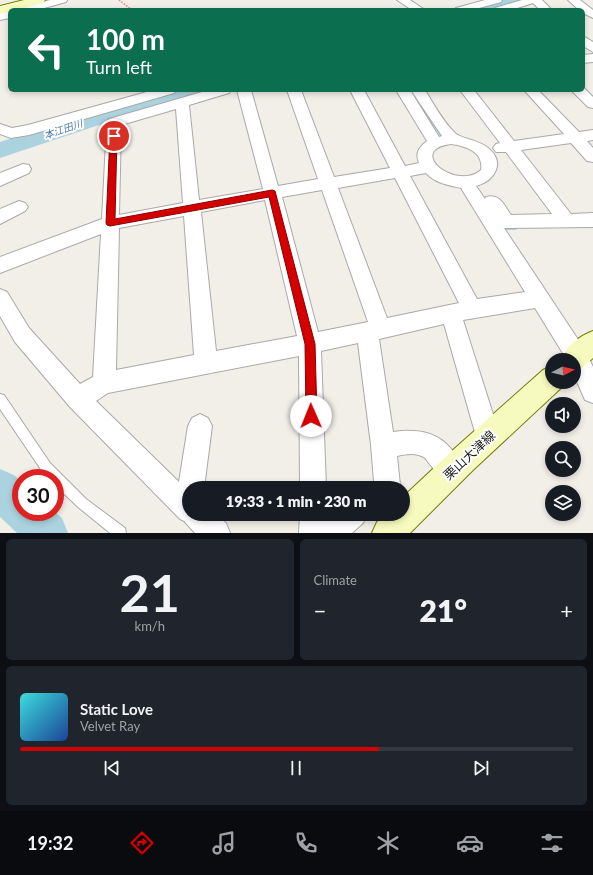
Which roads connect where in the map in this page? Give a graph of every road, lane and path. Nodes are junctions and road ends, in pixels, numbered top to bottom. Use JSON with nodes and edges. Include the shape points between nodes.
{"nodes":[{"id":1,"x":39,"y":0,"type":"edge"},
{"id":2,"x":62,"y":0,"type":"edge"},
{"id":3,"x":119,"y":0,"type":"edge"},
{"id":4,"x":402,"y":0,"type":"edge"},
{"id":5,"x":497,"y":0,"type":"edge"},
{"id":6,"x":534,"y":0,"type":"edge"},
{"id":7,"x":573,"y":0,"type":"edge"},
{"id":8,"x":32,"y":8,"type":"edge"},
{"id":9,"x":129,"y":8,"type":"edge"},
{"id":10,"x":416,"y":8,"type":"edge"},
{"id":11,"x":467,"y":8,"type":"edge"},
{"id":12,"x":506,"y":8,"type":"edge"},
{"id":13,"x":544,"y":8,"type":"edge"},
{"id":14,"x":584,"y":8,"type":"edge"},
{"id":15,"x":0,"y":10,"type":"edge"},
{"id":16,"x":585,"y":42,"type":"edge"},
{"id":17,"x":593,"y":48,"type":"edge"},
{"id":18,"x":208,"y":92,"type":"edge"},
{"id":19,"x":245,"y":92,"type":"edge"},
{"id":20,"x":295,"y":92,"type":"edge"},
{"id":21,"x":358,"y":92,"type":"edge"},
{"id":22,"x":404,"y":92,"type":"edge"},
{"id":23,"x":419,"y":92,"type":"edge"},
{"id":24,"x":469,"y":92,"type":"edge"},
{"id":25,"x":533,"y":92,"type":"edge"},
{"id":26,"x":580,"y":92,"type":"edge"},
{"id":27,"x":175,"y":96,"type":"edge"},
{"id":28,"x":593,"y":104,"type":"edge"},
{"id":29,"x":0,"y":129,"type":"edge"},
{"id":30,"x":451,"y":139,"type":"junction"},
{"id":31,"x":586,"y":140,"type":"edge"},
{"id":32,"x":435,"y":142,"type":"junction"},
{"id":33,"x":514,"y":150,"type":"junction"},
{"id":34,"x":485,"y":154,"type":"junction"},
{"id":35,"x":593,"y":157,"type":"edge"},
{"id":36,"x":427,"y":164,"type":"junction"},
{"id":37,"x":23,"y":169,"type":"dead end"},
{"id":38,"x":398,"y":169,"type":"junction"},
{"id":39,"x":0,"y":180,"type":"edge"},
{"id":40,"x":326,"y":180,"type":"junction"},
{"id":41,"x":472,"y":181,"type":"junction"},
{"id":42,"x":271,"y":189,"type":"junction"},
{"id":43,"x":191,"y":203,"type":"junction"},
{"id":44,"x":19,"y":207,"type":"dead end"},
{"id":45,"x":0,"y":217,"type":"edge"},
{"id":46,"x":593,"y":220,"type":"edge"},
{"id":47,"x":567,"y":221,"type":"junction"},
{"id":48,"x":110,"y":223,"type":"junction"},
{"id":49,"x":0,"y":265,"type":"edge"},
{"id":50,"x":0,"y":298,"type":"edge"},
{"id":51,"x":538,"y":298,"type":"junction"},
{"id":52,"x":461,"y":311,"type":"junction"},
{"id":53,"x":374,"y":330,"type":"junction"},
{"id":54,"x":310,"y":344,"type":"junction"},
{"id":55,"x":585,"y":350,"type":"edge"},
{"id":56,"x":206,"y":364,"type":"junction"},
{"id":57,"x":104,"y":383,"type":"junction"},
{"id":58,"x":545,"y":385,"type":"edge"},
{"id":59,"x":593,"y":392,"type":"edge"},
{"id":60,"x":0,"y":399,"type":"edge"},
{"id":61,"x":78,"y":399,"type":"junction"},
{"id":62,"x":200,"y":426,"type":"dead end"},
{"id":63,"x":488,"y":436,"type":"junction"},
{"id":64,"x":383,"y":445,"type":"junction"},
{"id":65,"x":451,"y":471,"type":"junction"},
{"id":66,"x":193,"y":481,"type":"edge"},
{"id":67,"x":313,"y":481,"type":"edge"},
{"id":68,"x":387,"y":481,"type":"edge"},
{"id":69,"x":182,"y":496,"type":"edge"},
{"id":70,"x":205,"y":521,"type":"edge"},
{"id":71,"x":313,"y":521,"type":"edge"},
{"id":72,"x":346,"y":521,"type":"edge"},
{"id":73,"x":120,"y":533,"type":"edge"},
{"id":74,"x":216,"y":533,"type":"edge"},
{"id":75,"x":314,"y":533,"type":"edge"},
{"id":76,"x":331,"y":533,"type":"edge"},
{"id":77,"x":388,"y":533,"type":"edge"}],
"edges":[{"from":1,"to":15,"type":"main road"},
{"from":2,"to":8,"type":"street"},
{"from":3,"to":9,"type":"path"},
{"from":4,"to":10,"type":"street"},
{"from":5,"to":11,"type":"street"},
{"from":6,"to":12,"type":"street"},
{"from":6,"to":13,"type":"street"},
{"from":7,"to":14,"type":"street"},
{"from":16,"to":17,"type":"street"},
{"from":18,"to":27,"type":"street"},
{"from":19,"to":42,"type":"street"},
{"from":20,"to":40,"type":"street"},
{"from":21,"to":38,"type":"street"},
{"from":22,"to":32,"type":"street"},
{"from":23,"to":30,"type":"street"},
{"from":24,"to":33,"type":"street"},
{"from":25,"to":31,"type":"street"},
{"from":26,"to":28,"type":"street"},
{"from":27,"to":29,"type":"street","via":[[29,130],[11,133]]},
{"from":27,"to":43,"type":"street"},
{"from":27,"to":48,"type":"street","via":[[114,122]]},
{"from":30,"to":32,"type":"street"},
{"from":30,"to":34,"type":"street","via":[[468,142]]},
{"from":31,"to":33,"type":"street"},
{"from":31,"to":35,"type":"street"},
{"from":32,"to":36,"type":"street","via":[[426,150]]},
{"from":33,"to":34,"type":"street"},
{"from":33,"to":47,"type":"street"},
{"from":34,"to":41,"type":"street","via":[[490,164],[489,170],[485,176]]},
{"from":36,"to":38,"type":"street"},
{"from":36,"to":41,"type":"street","via":[[444,178]]},
{"from":37,"to":39,"type":"street"},
{"from":38,"to":40,"type":"street"},
{"from":38,"to":52,"type":"street"},
{"from":40,"to":42,"type":"street"},
{"from":40,"to":53,"type":"street"},
{"from":41,"to":47,"type":"street","via":[[506,222]]},
{"from":41,"to":51,"type":"street"},
{"from":42,"to":43,"type":"street"},
{"from":42,"to":54,"type":"street"},
{"from":43,"to":48,"type":"street"},
{"from":43,"to":56,"type":"street"},
{"from":44,"to":45,"type":"street"},
{"from":46,"to":47,"type":"street"},
{"from":48,"to":49,"type":"street"},
{"from":48,"to":57,"type":"street"},
{"from":50,"to":61,"type":"street","via":[[22,335]]},
{"from":51,"to":52,"type":"street"},
{"from":51,"to":55,"type":"street"},
{"from":52,"to":53,"type":"street"},
{"from":52,"to":63,"type":"street"},
{"from":53,"to":54,"type":"street"},
{"from":53,"to":64,"type":"street"},
{"from":54,"to":56,"type":"street"},
{"from":54,"to":67,"type":"street"},
{"from":55,"to":59,"type":"street"},
{"from":56,"to":57,"type":"street"},
{"from":57,"to":61,"type":"street"},
{"from":58,"to":63,"type":"main road","name":"栗山大津線"},
{"from":60,"to":73,"type":"lane","via":[[46,467],[82,503]]},
{"from":61,"to":69,"type":"street"},
{"from":62,"to":66,"type":"street"},
{"from":63,"to":65,"type":"main road","name":"栗山大津線"},
{"from":64,"to":65,"type":"street","via":[[418,442],[426,444],[434,449]]},
{"from":64,"to":68,"type":"street"},
{"from":65,"to":77,"type":"main road","name":"栗山大津線"},
{"from":70,"to":74,"type":"street"},
{"from":71,"to":75,"type":"street"},
{"from":72,"to":76,"type":"street"}]}
